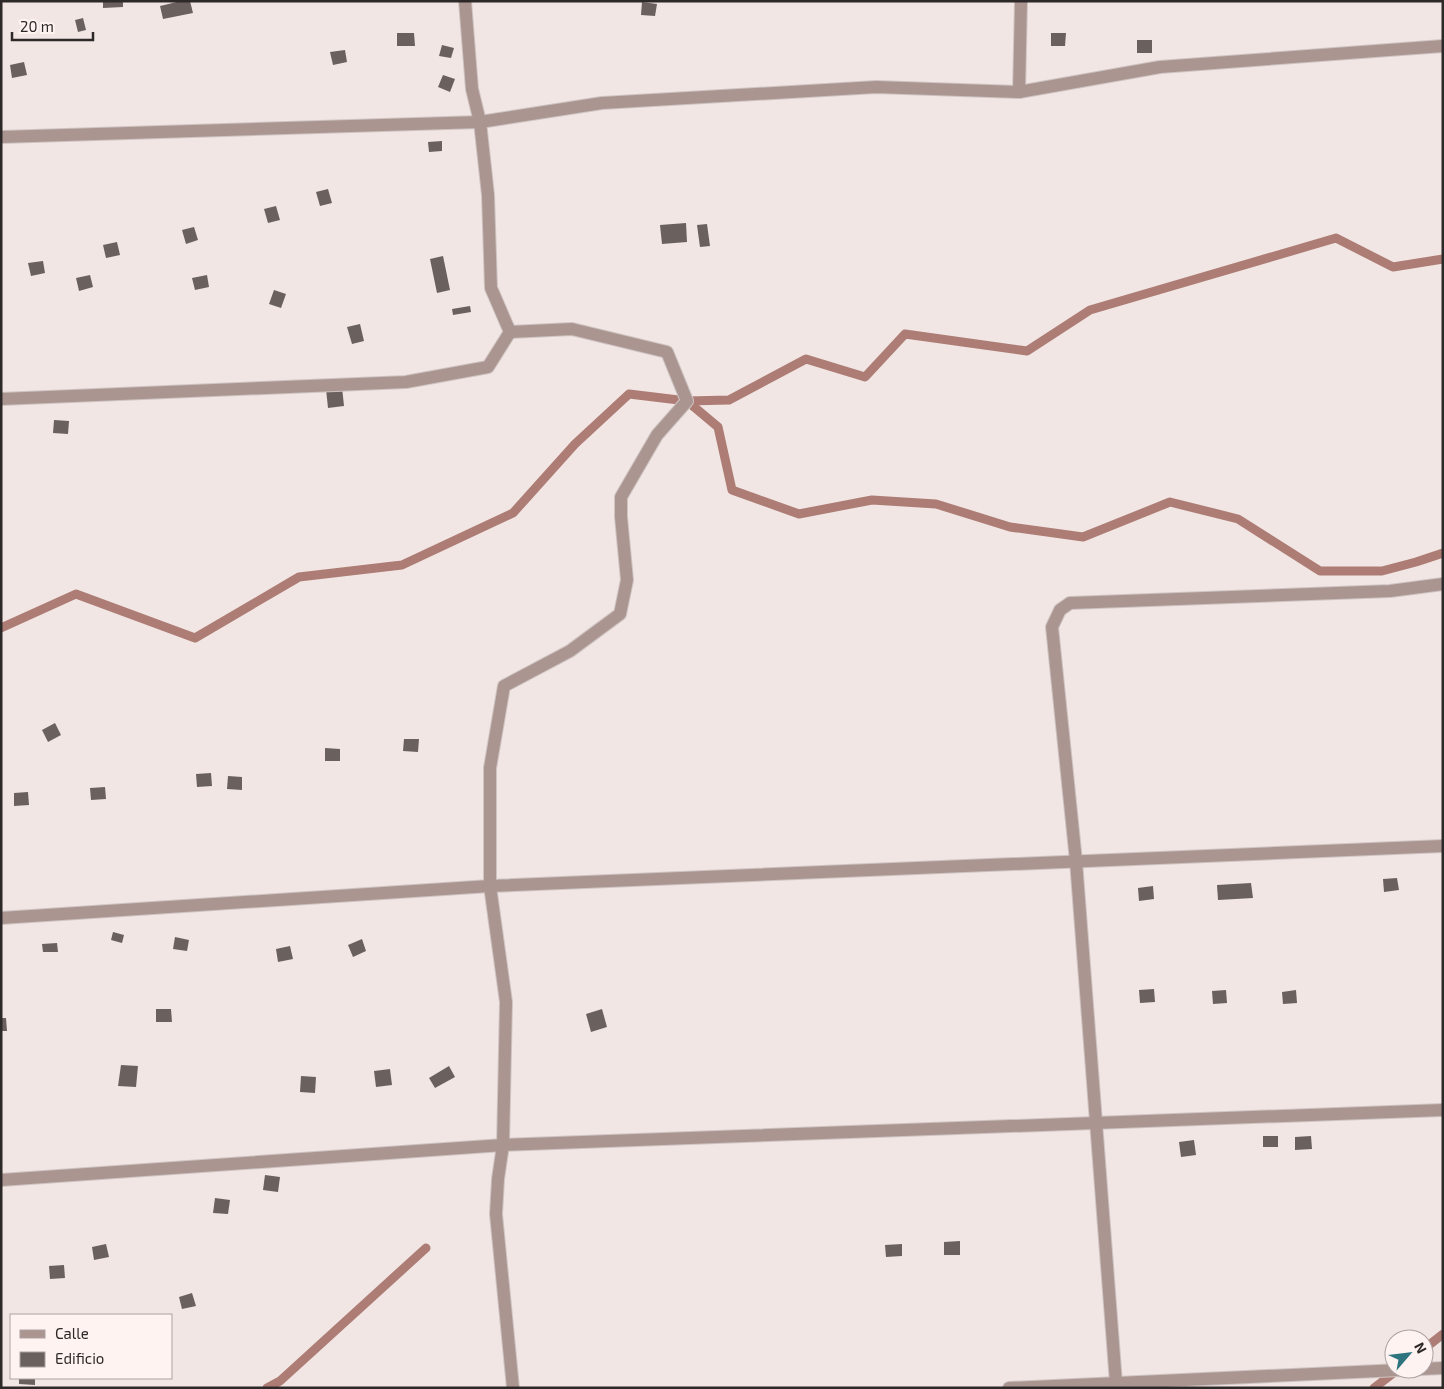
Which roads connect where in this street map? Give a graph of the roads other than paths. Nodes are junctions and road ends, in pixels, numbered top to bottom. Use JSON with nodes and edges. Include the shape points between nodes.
{"nodes":[{"id":1,"x":465,"y":1,"type":"edge"},
{"id":2,"x":1021,"y":1,"type":"edge"},
{"id":3,"x":1443,"y":46,"type":"edge"},
{"id":4,"x":1019,"y":92,"type":"junction"},
{"id":5,"x":480,"y":122,"type":"junction"},
{"id":6,"x":1,"y":137,"type":"edge"},
{"id":7,"x":510,"y":332,"type":"junction"},
{"id":8,"x":1,"y":399,"type":"edge"},
{"id":9,"x":1443,"y":584,"type":"edge"},
{"id":10,"x":1443,"y":846,"type":"edge"},
{"id":11,"x":1076,"y":861,"type":"junction"},
{"id":12,"x":490,"y":886,"type":"junction"},
{"id":13,"x":1,"y":918,"type":"edge"},
{"id":14,"x":1443,"y":1110,"type":"edge"},
{"id":15,"x":1096,"y":1123,"type":"junction"},
{"id":16,"x":503,"y":1145,"type":"junction"},
{"id":17,"x":1,"y":1180,"type":"edge"},
{"id":18,"x":1443,"y":1368,"type":"edge"},
{"id":19,"x":1116,"y":1383,"type":"junction"},
{"id":20,"x":513,"y":1388,"type":"edge"},
{"id":21,"x":1009,"y":1388,"type":"edge"}],
"edges":[{"from":1,"to":5,"type":"street","via":[[472,89]]},
{"from":2,"to":4,"type":"street"},
{"from":3,"to":4,"type":"street","via":[[1160,67]]},
{"from":4,"to":5,"type":"street","via":[[876,87],[602,103]]},
{"from":5,"to":6,"type":"street"},
{"from":5,"to":7,"type":"street","via":[[488,196],[491,288]]},
{"from":7,"to":8,"type":"street","via":[[488,367],[406,382]]},
{"from":7,"to":12,"type":"street","via":[[572,329],[667,352],[687,401],[657,436],[621,496],[627,580],[620,614],[570,651],[504,686],[490,768]]},
{"from":9,"to":11,"type":"street","via":[[1390,591],[1070,603],[1060,610],[1052,627]]},
{"from":10,"to":11,"type":"street"},
{"from":11,"to":12,"type":"street"},
{"from":11,"to":15,"type":"street"},
{"from":12,"to":13,"type":"street"},
{"from":12,"to":16,"type":"street","via":[[506,1002]]},
{"from":14,"to":15,"type":"street"},
{"from":15,"to":16,"type":"street"},
{"from":15,"to":19,"type":"street"},
{"from":16,"to":17,"type":"street"},
{"from":16,"to":20,"type":"street","via":[[496,1214]]},
{"from":18,"to":19,"type":"street"},
{"from":19,"to":21,"type":"street"}]}
